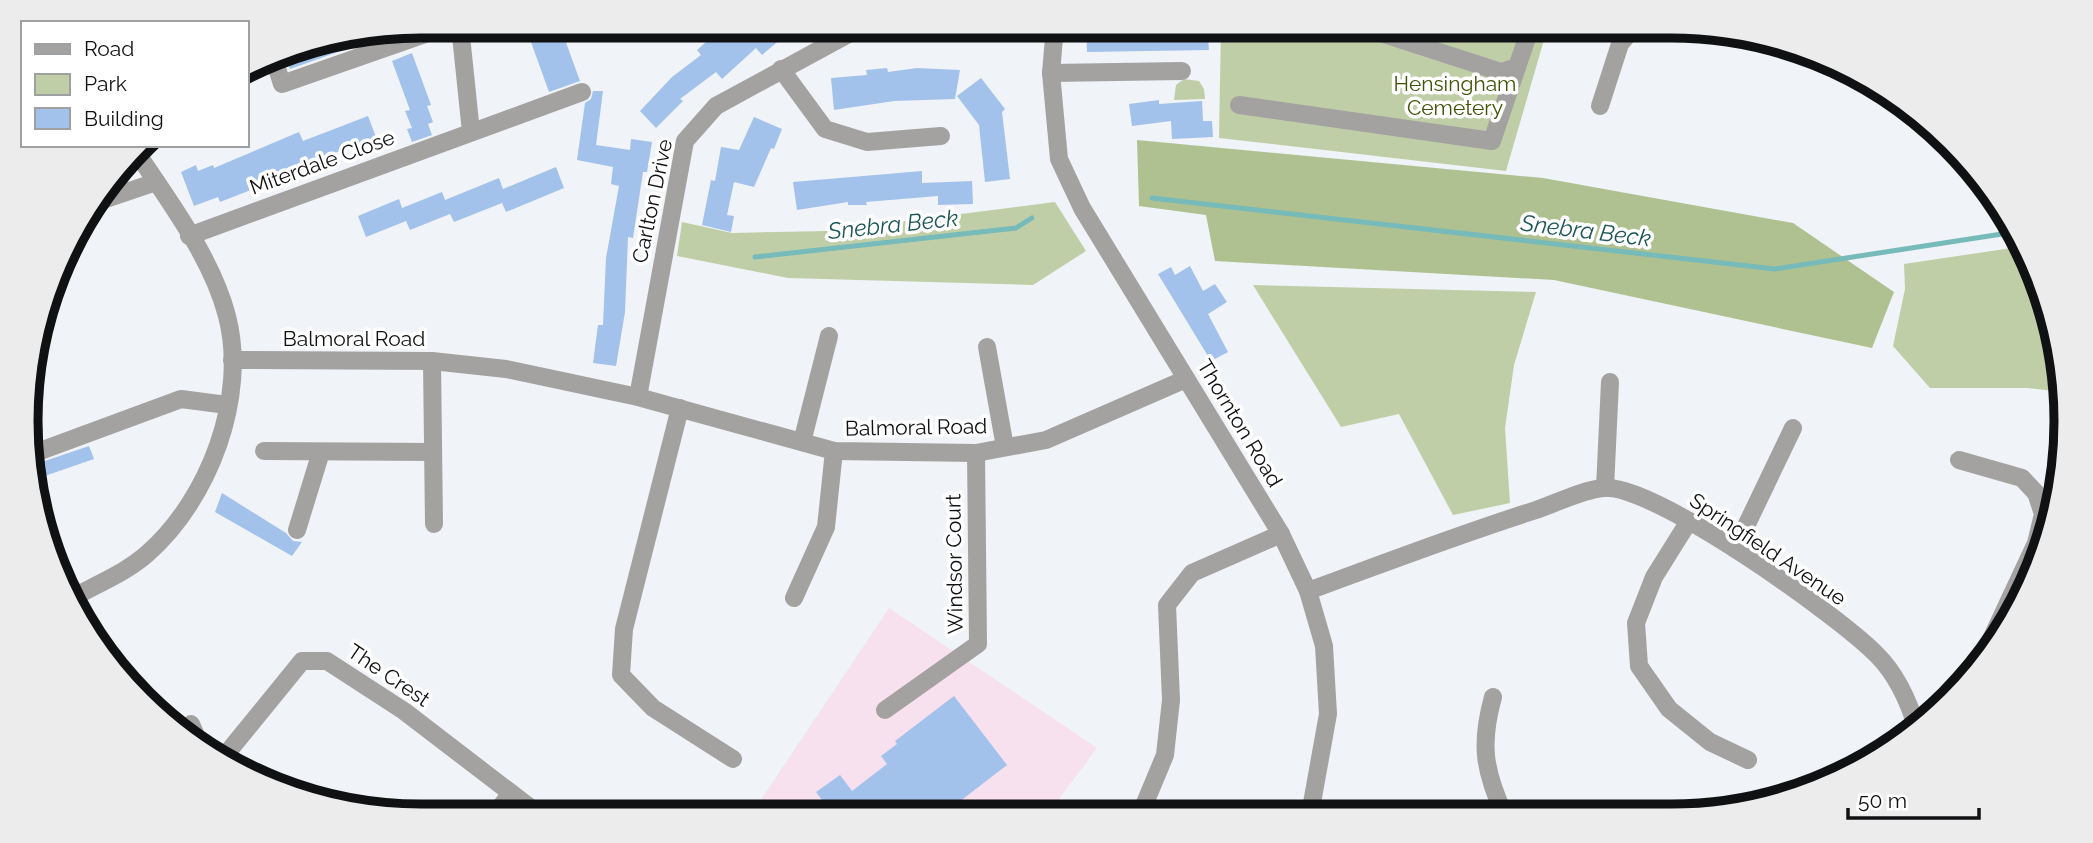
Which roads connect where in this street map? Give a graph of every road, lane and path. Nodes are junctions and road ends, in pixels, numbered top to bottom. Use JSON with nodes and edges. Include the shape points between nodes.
{"nodes":[{"id":1,"x":461,"y":38,"type":"edge"},
{"id":2,"x":840,"y":38,"type":"edge"},
{"id":3,"x":1054,"y":38,"type":"edge"},
{"id":4,"x":1396,"y":38,"type":"edge"},
{"id":5,"x":1527,"y":38,"type":"edge"},
{"id":6,"x":1625,"y":38,"type":"edge"},
{"id":7,"x":383,"y":41,"type":"edge"},
{"id":8,"x":277,"y":67,"type":"edge"},
{"id":9,"x":1517,"y":67,"type":"junction"},
{"id":10,"x":781,"y":69,"type":"junction"},
{"id":11,"x":1051,"y":73,"type":"junction"},
{"id":12,"x":1172,"y":77,"type":"dead end"},
{"id":13,"x":583,"y":92,"type":"dead end"},
{"id":14,"x":1239,"y":105,"type":"dead end"},
{"id":15,"x":1600,"y":106,"type":"dead end"},
{"id":16,"x":471,"y":132,"type":"junction"},
{"id":17,"x":941,"y":136,"type":"dead end"},
{"id":18,"x":142,"y":161,"type":"edge"},
{"id":19,"x":156,"y":182,"type":"junction"},
{"id":20,"x":112,"y":197,"type":"edge"},
{"id":21,"x":190,"y":236,"type":"junction"},
{"id":22,"x":829,"y":336,"type":"dead end"},
{"id":23,"x":987,"y":348,"type":"dead end"},
{"id":24,"x":232,"y":360,"type":"junction"},
{"id":25,"x":432,"y":361,"type":"junction"},
{"id":26,"x":1186,"y":379,"type":"junction"},
{"id":27,"x":1610,"y":382,"type":"dead end"},
{"id":28,"x":638,"y":397,"type":"junction"},
{"id":29,"x":227,"y":405,"type":"junction"},
{"id":30,"x":680,"y":408,"type":"junction"},
{"id":31,"x":1793,"y":428,"type":"dead end"},
{"id":32,"x":802,"y":442,"type":"junction"},
{"id":33,"x":1005,"y":447,"type":"junction"},
{"id":34,"x":40,"y":451,"type":"edge"},
{"id":35,"x":264,"y":451,"type":"dead end"},
{"id":36,"x":834,"y":451,"type":"junction"},
{"id":37,"x":321,"y":452,"type":"junction"},
{"id":38,"x":433,"y":452,"type":"junction"},
{"id":39,"x":976,"y":453,"type":"junction"},
{"id":40,"x":1959,"y":460,"type":"dead end"},
{"id":41,"x":1605,"y":488,"type":"junction"},
{"id":42,"x":2043,"y":513,"type":"edge"},
{"id":43,"x":1689,"y":521,"type":"junction"},
{"id":44,"x":434,"y":524,"type":"dead end"},
{"id":45,"x":297,"y":530,"type":"dead end"},
{"id":46,"x":1281,"y":534,"type":"junction"},
{"id":47,"x":1735,"y":549,"type":"junction"},
{"id":48,"x":2031,"y":553,"type":"edge"},
{"id":49,"x":1308,"y":591,"type":"junction"},
{"id":50,"x":79,"y":594,"type":"edge"},
{"id":51,"x":794,"y":598,"type":"dead end"},
{"id":52,"x":2004,"y":612,"type":"edge"},
{"id":53,"x":1493,"y":697,"type":"dead end"},
{"id":54,"x":885,"y":710,"type":"dead end"},
{"id":55,"x":1914,"y":718,"type":"edge"},
{"id":56,"x":191,"y":724,"type":"dead end"},
{"id":57,"x":193,"y":729,"type":"edge"},
{"id":58,"x":228,"y":752,"type":"edge"},
{"id":59,"x":733,"y":759,"type":"dead end"},
{"id":60,"x":1748,"y":760,"type":"dead end"},
{"id":61,"x":511,"y":793,"type":"junction"},
{"id":62,"x":503,"y":804,"type":"edge"},
{"id":63,"x":525,"y":804,"type":"edge"},
{"id":64,"x":1145,"y":804,"type":"edge"},
{"id":65,"x":1312,"y":804,"type":"edge"},
{"id":66,"x":1499,"y":804,"type":"edge"}],
"edges":[{"from":1,"to":16,"type":"street"},
{"from":2,"to":10,"type":"street","name":"Carlton Drive"},
{"from":3,"to":11,"type":"street","name":"Thornton Road"},
{"from":4,"to":9,"type":"street","via":[[1501,72]]},
{"from":5,"to":9,"type":"street"},
{"from":6,"to":15,"type":"street"},
{"from":7,"to":8,"type":"street","via":[[282,84]]},
{"from":9,"to":14,"type":"street","via":[[1492,141]]},
{"from":10,"to":17,"type":"street","via":[[825,129],[867,142]]},
{"from":10,"to":28,"type":"street","name":"Carlton Drive","via":[[716,106],[685,141]]},
{"from":11,"to":12,"type":"street"},
{"from":11,"to":26,"type":"street","name":"Thornton Road","via":[[1059,159],[1082,208]]},
{"from":13,"to":16,"type":"street","name":"Miterdale Close"},
{"from":16,"to":21,"type":"street","name":"Miterdale Close"},
{"from":18,"to":19,"type":"street"},
{"from":19,"to":20,"type":"street"},
{"from":19,"to":21,"type":"street"},
{"from":21,"to":24,"type":"street","via":[[227,316]]},
{"from":22,"to":32,"type":"street"},
{"from":23,"to":33,"type":"street"},
{"from":24,"to":25,"type":"street","name":"Balmoral Road"},
{"from":24,"to":29,"type":"street"},
{"from":25,"to":28,"type":"street","name":"Balmoral Road","via":[[506,369]]},
{"from":25,"to":38,"type":"street"},
{"from":26,"to":33,"type":"street","name":"Balmoral Road","via":[[1046,440]]},
{"from":26,"to":46,"type":"street","name":"Thornton Road"},
{"from":27,"to":41,"type":"street"},
{"from":28,"to":30,"type":"street","name":"Balmoral Road"},
{"from":29,"to":34,"type":"street","via":[[181,398]]},
{"from":29,"to":50,"type":"street","via":[[216,451],[177,522],[146,554]]},
{"from":30,"to":32,"type":"street","name":"Balmoral Road"},
{"from":30,"to":59,"type":"street","via":[[624,629],[621,675],[653,708]]},
{"from":31,"to":47,"type":"street"},
{"from":32,"to":36,"type":"street","name":"Balmoral Road"},
{"from":33,"to":39,"type":"street","name":"Balmoral Road"},
{"from":35,"to":37,"type":"street"},
{"from":36,"to":39,"type":"street","name":"Balmoral Road"},
{"from":36,"to":51,"type":"street","via":[[826,527]]},
{"from":37,"to":38,"type":"street"},
{"from":37,"to":45,"type":"street"},
{"from":38,"to":44,"type":"street"},
{"from":39,"to":54,"type":"street","name":"Windsor Court","via":[[978,644]]},
{"from":40,"to":42,"type":"street","via":[[2022,478],[2036,493]]},
{"from":41,"to":43,"type":"street","name":"Springfield Avenue","via":[[1653,500]]},
{"from":41,"to":49,"type":"street","via":[[1473,530]]},
{"from":43,"to":47,"type":"street","name":"Springfield Avenue"},
{"from":43,"to":60,"type":"street","via":[[1654,578],[1636,623],[1639,666],[1668,709],[1710,742]]},
{"from":46,"to":49,"type":"street","name":"Thornton Road"},
{"from":46,"to":64,"type":"street","via":[[1192,573],[1167,605],[1171,700],[1165,755]]},
{"from":47,"to":55,"type":"street","name":"Springfield Avenue","via":[[1878,656],[1908,700]]},
{"from":48,"to":52,"type":"street"},
{"from":49,"to":65,"type":"street","name":"Thornton Road","via":[[1324,646],[1328,714]]},
{"from":53,"to":66,"type":"street","via":[[1483,732],[1490,783]]},
{"from":56,"to":57,"type":"street"},
{"from":58,"to":61,"type":"street","name":"The Crest","via":[[302,661],[327,660],[404,711]]},
{"from":61,"to":62,"type":"street"},
{"from":61,"to":63,"type":"street","name":"The Crest"}]}
